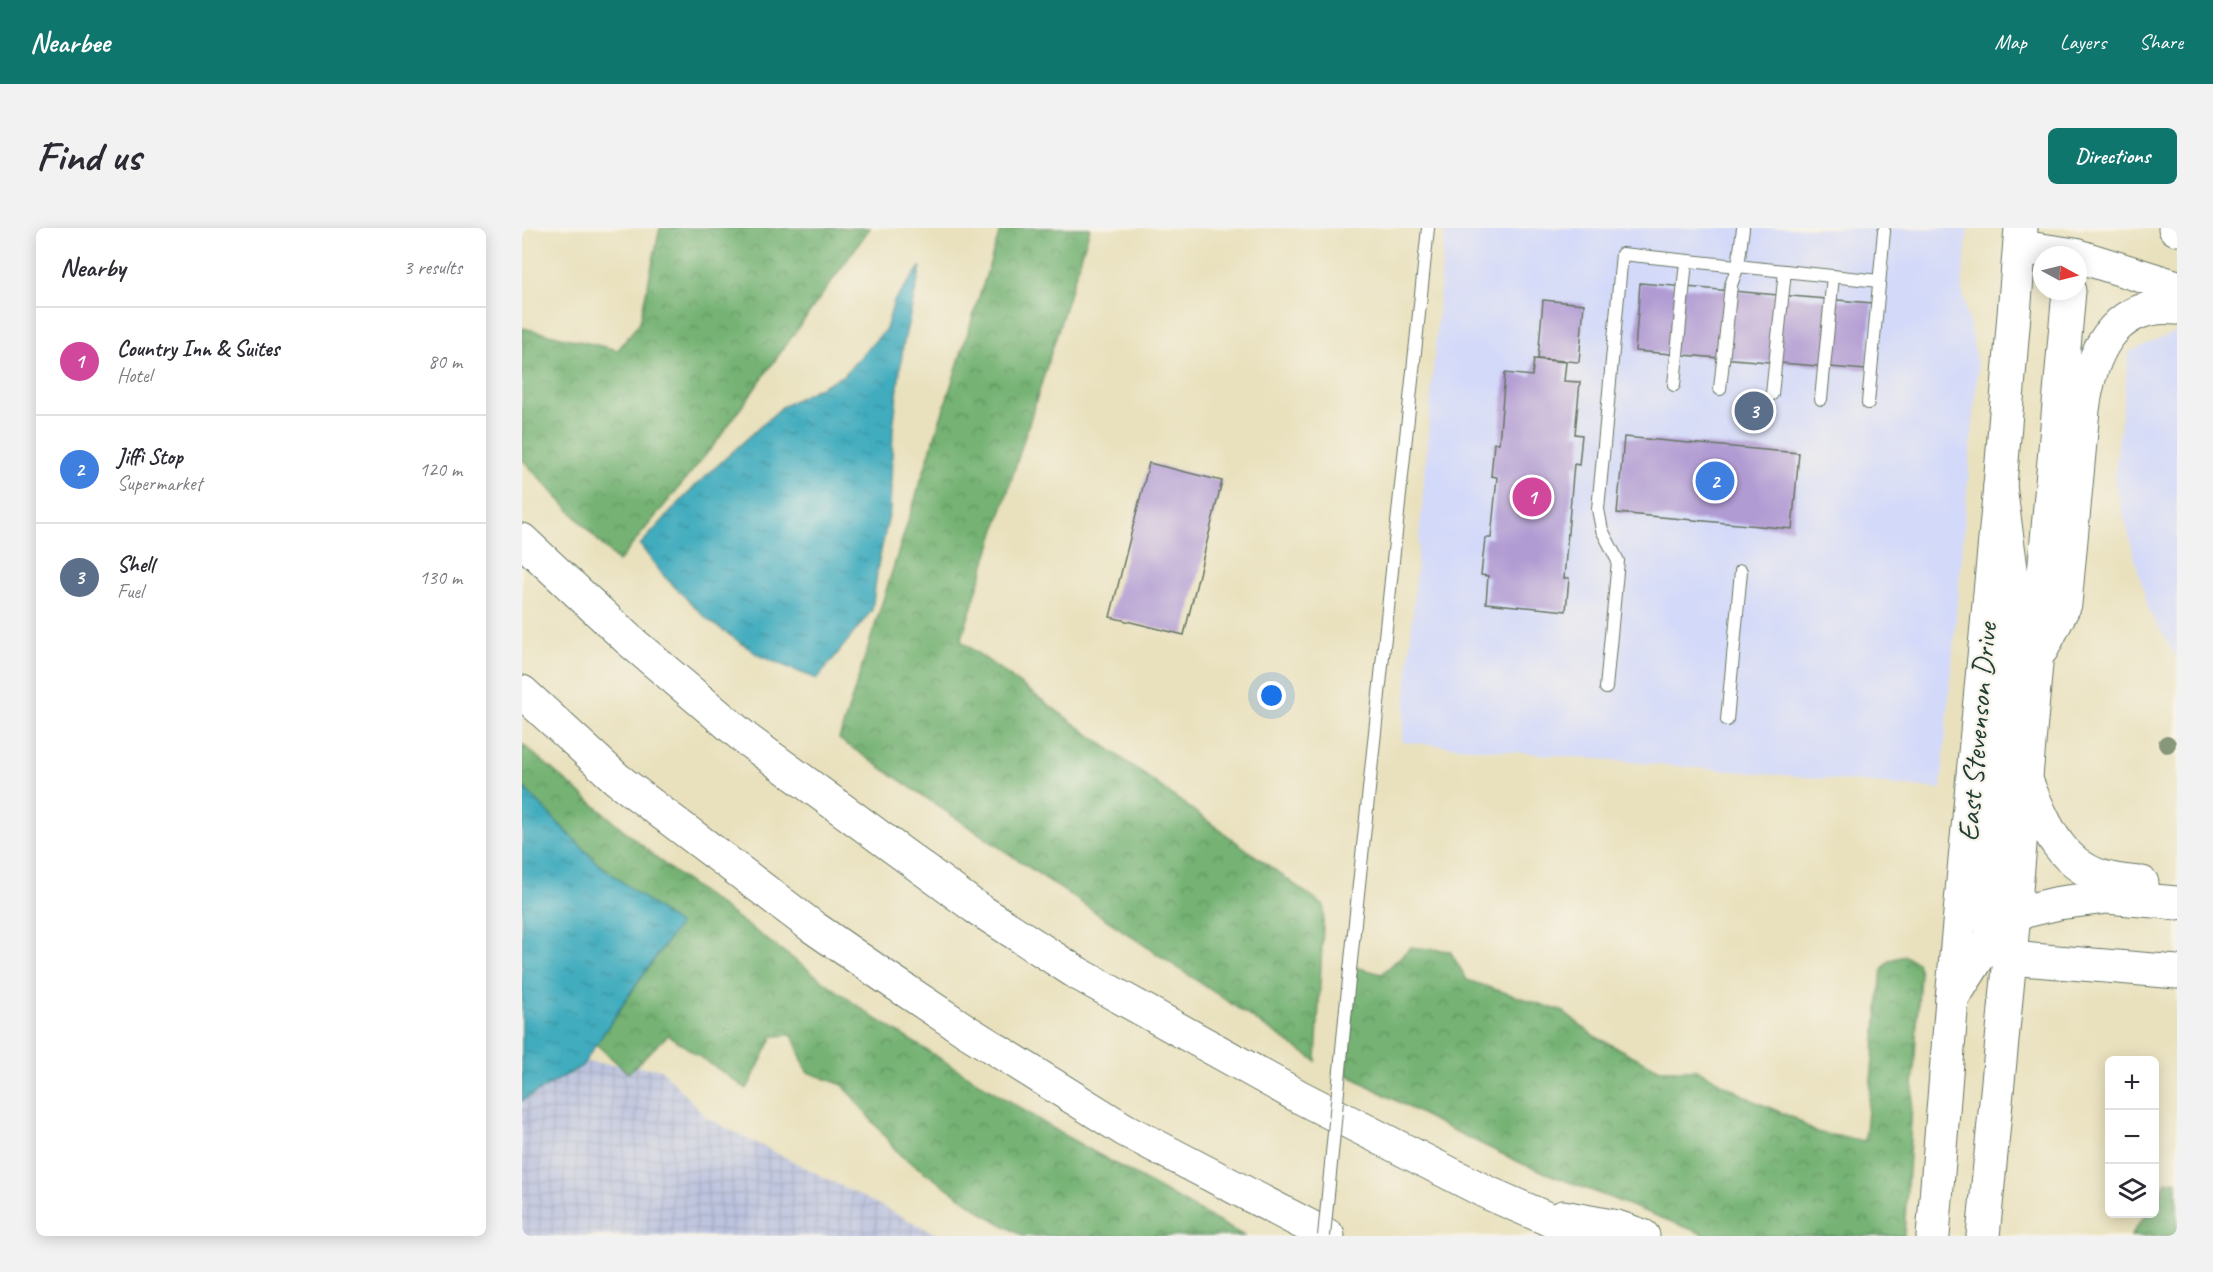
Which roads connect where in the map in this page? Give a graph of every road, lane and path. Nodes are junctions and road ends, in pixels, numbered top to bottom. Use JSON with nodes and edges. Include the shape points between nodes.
{"nodes":[{"id":1,"x":1428,"y":228,"type":"edge"},
{"id":2,"x":1743,"y":228,"type":"edge"},
{"id":3,"x":2075,"y":228,"type":"edge"},
{"id":4,"x":1884,"y":231,"type":"dead end"},
{"id":5,"x":2021,"y":237,"type":"edge"},
{"id":6,"x":2048,"y":246,"type":"edge"},
{"id":7,"x":2074,"y":246,"type":"edge"},
{"id":8,"x":2087,"y":259,"type":"edge"},
{"id":9,"x":1686,"y":261,"type":"junction"},
{"id":10,"x":1738,"y":266,"type":"junction"},
{"id":11,"x":1785,"y":271,"type":"junction"},
{"id":12,"x":1833,"y":276,"type":"junction"},
{"id":13,"x":1879,"y":280,"type":"junction"},
{"id":14,"x":2177,"y":287,"type":"edge"},
{"id":15,"x":2068,"y":300,"type":"edge"},
{"id":16,"x":2177,"y":308,"type":"edge"},
{"id":17,"x":1674,"y":385,"type":"dead end"},
{"id":18,"x":1720,"y":390,"type":"dead end"},
{"id":19,"x":1772,"y":394,"type":"dead end"},
{"id":20,"x":1821,"y":399,"type":"dead end"},
{"id":21,"x":1868,"y":403,"type":"dead end"},
{"id":22,"x":2000,"y":486,"type":"junction"},
{"id":23,"x":522,"y":540,"type":"edge"},
{"id":24,"x":1741,"y":571,"type":"dead end"},
{"id":25,"x":2036,"y":661,"type":"junction"},
{"id":26,"x":1605,"y":688,"type":"dead end"},
{"id":27,"x":522,"y":693,"type":"edge"},
{"id":28,"x":1727,"y":720,"type":"dead end"},
{"id":29,"x":2025,"y":778,"type":"junction"},
{"id":30,"x":2177,"y":887,"type":"edge"},
{"id":31,"x":2177,"y":903,"type":"edge"},
{"id":32,"x":2005,"y":936,"type":"junction"},
{"id":33,"x":2177,"y":972,"type":"edge"},
{"id":34,"x":1952,"y":999,"type":"junction"},
{"id":35,"x":1521,"y":1209,"type":"junction"},
{"id":36,"x":1326,"y":1236,"type":"edge"},
{"id":37,"x":1587,"y":1236,"type":"edge"},
{"id":38,"x":1643,"y":1236,"type":"edge"},
{"id":39,"x":1933,"y":1236,"type":"edge"},
{"id":40,"x":1983,"y":1236,"type":"edge"}],
"edges":[{"from":1,"to":36,"type":"lane","bridge":true,"via":[[1346,1008]]},
{"from":2,"to":10,"type":"lane"},
{"from":3,"to":7,"type":"main road"},
{"from":4,"to":13,"type":"lane"},
{"from":5,"to":6,"type":"main road"},
{"from":5,"to":22,"type":"main road","name":"East Stevenson Drive"},
{"from":8,"to":14,"type":"main road"},
{"from":9,"to":10,"type":"lane"},
{"from":9,"to":17,"type":"lane"},
{"from":9,"to":26,"type":"lane","via":[[1622,254],[1598,509],[1602,530],[1618,561]]},
{"from":10,"to":11,"type":"lane"},
{"from":10,"to":18,"type":"lane","via":[[1731,285]]},
{"from":11,"to":12,"type":"lane"},
{"from":11,"to":19,"type":"lane"},
{"from":12,"to":13,"type":"lane"},
{"from":12,"to":20,"type":"lane"},
{"from":13,"to":21,"type":"lane"},
{"from":15,"to":25,"type":"main road","name":"East Stevenson Drive"},
{"from":16,"to":25,"type":"main road","via":[[2139,312],[2123,320],[2108,334],[2095,358],[2086,384],[2065,604]]},
{"from":22,"to":32,"type":"main road","via":[[2012,576],[1988,855]]},
{"from":22,"to":34,"type":"main road","name":"East Stevenson Drive"},
{"from":23,"to":35,"type":"main road","via":[[629,640],[746,739],[975,907],[1077,974],[1188,1036]]},
{"from":24,"to":28,"type":"lane"},
{"from":25,"to":29,"type":"main road","name":"East Stevenson Drive"},
{"from":27,"to":36,"type":"main road","via":[[617,778],[884,976],[1125,1130]]},
{"from":29,"to":30,"type":"main road","via":[[2056,845],[2081,867],[2109,879]]},
{"from":29,"to":32,"type":"main road","name":"East Stevenson Drive"},
{"from":31,"to":32,"type":"main road","via":[[2107,897],[2059,903]]},
{"from":32,"to":33,"type":"main road"},
{"from":32,"to":34,"type":"main road"},
{"from":32,"to":40,"type":"main road","name":"East Stevenson Drive"},
{"from":34,"to":39,"type":"main road","name":"East Stevenson Drive"},
{"from":35,"to":37,"type":"main road"},
{"from":35,"to":38,"type":"main road","via":[[1617,1227]]}]}
